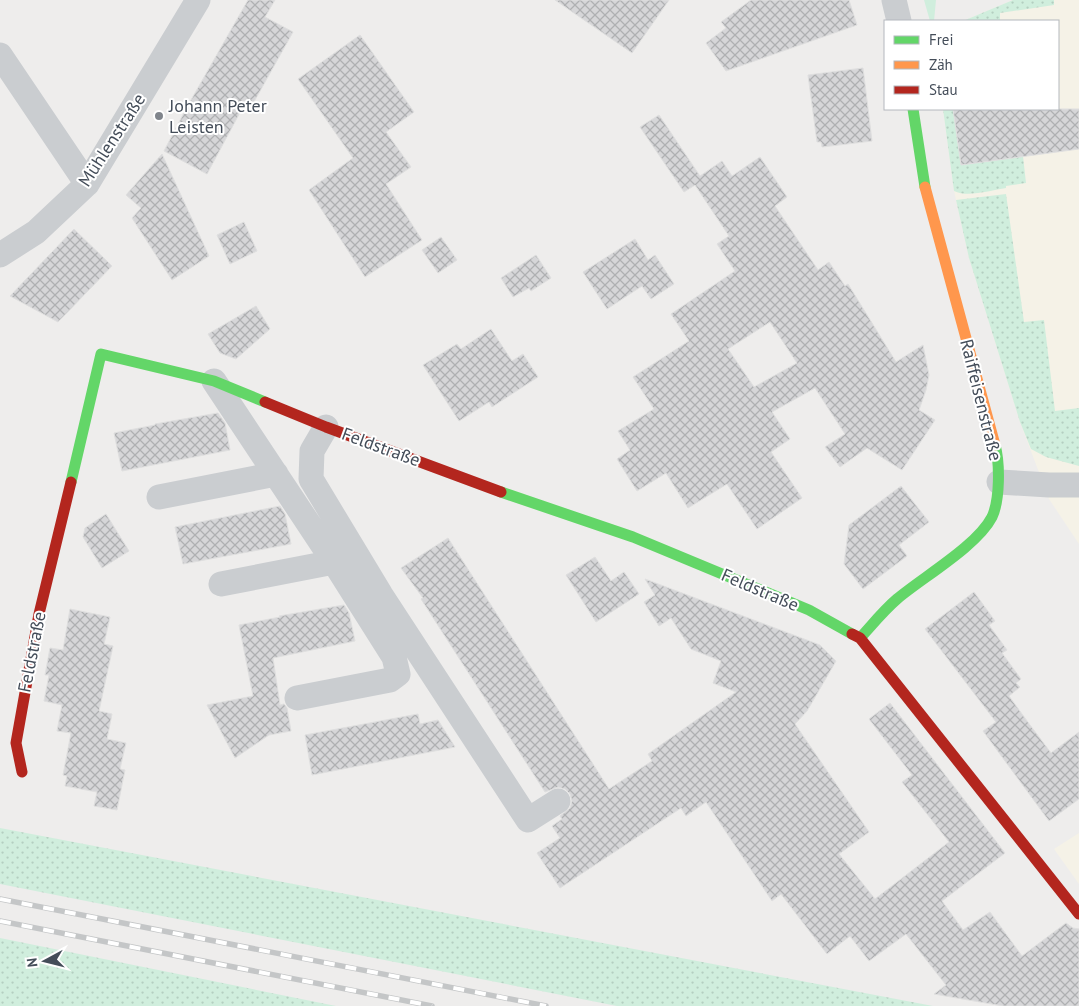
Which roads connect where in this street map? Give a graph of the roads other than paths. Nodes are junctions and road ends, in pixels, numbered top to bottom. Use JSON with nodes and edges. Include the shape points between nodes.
{"nodes":[{"id":1,"x":198,"y":0,"type":"edge"},
{"id":2,"x":894,"y":0,"type":"edge"},
{"id":3,"x":900,"y":20,"type":"edge"},
{"id":4,"x":0,"y":55,"type":"edge"},
{"id":5,"x":913,"y":110,"type":"edge"},
{"id":6,"x":87,"y":184,"type":"junction"},
{"id":7,"x":0,"y":255,"type":"edge"},
{"id":8,"x":214,"y":381,"type":"junction"},
{"id":9,"x":326,"y":427,"type":"junction"},
{"id":10,"x":276,"y":474,"type":"junction"},
{"id":11,"x":999,"y":482,"type":"junction"},
{"id":12,"x":1079,"y":485,"type":"edge"},
{"id":13,"x":159,"y":497,"type":"dead end"},
{"id":14,"x":334,"y":562,"type":"junction"},
{"id":15,"x":221,"y":584,"type":"dead end"},
{"id":16,"x":860,"y":638,"type":"junction"},
{"id":17,"x":297,"y":698,"type":"dead end"},
{"id":18,"x":22,"y":772,"type":"dead end"},
{"id":19,"x":558,"y":801,"type":"dead end"},
{"id":20,"x":1079,"y":914,"type":"edge"}],
"edges":[{"from":1,"to":6,"type":"street","name":"Mühlenstraße"},
{"from":2,"to":3,"type":"street"},
{"from":4,"to":6,"type":"street"},
{"from":5,"to":11,"type":"street","name":"Raiffeisenstraße","via":[[928,201],[997,451]]},
{"from":6,"to":7,"type":"street","name":"Mühlenstraße","via":[[36,232]]},
{"from":8,"to":9,"type":"street","name":"Feldstraße"},
{"from":8,"to":10,"type":"street"},
{"from":8,"to":18,"type":"street","name":"Feldstraße","via":[[100,354],[39,614],[16,744]]},
{"from":9,"to":16,"type":"street","name":"Feldstraße","via":[[522,500],[633,537],[809,610]]},
{"from":9,"to":19,"type":"street","name":"Feldstraße","via":[[312,451],[311,479],[380,595],[528,820]]},
{"from":10,"to":13,"type":"street"},
{"from":10,"to":14,"type":"street"},
{"from":11,"to":12,"type":"street"},
{"from":11,"to":16,"type":"street","name":"Raiffeisenstraße","via":[[992,517],[975,537],[897,599]]},
{"from":14,"to":15,"type":"street"},
{"from":14,"to":17,"type":"street","via":[[394,656],[398,674],[390,680]]},
{"from":16,"to":20,"type":"street","name":"Feldstraße"}]}
